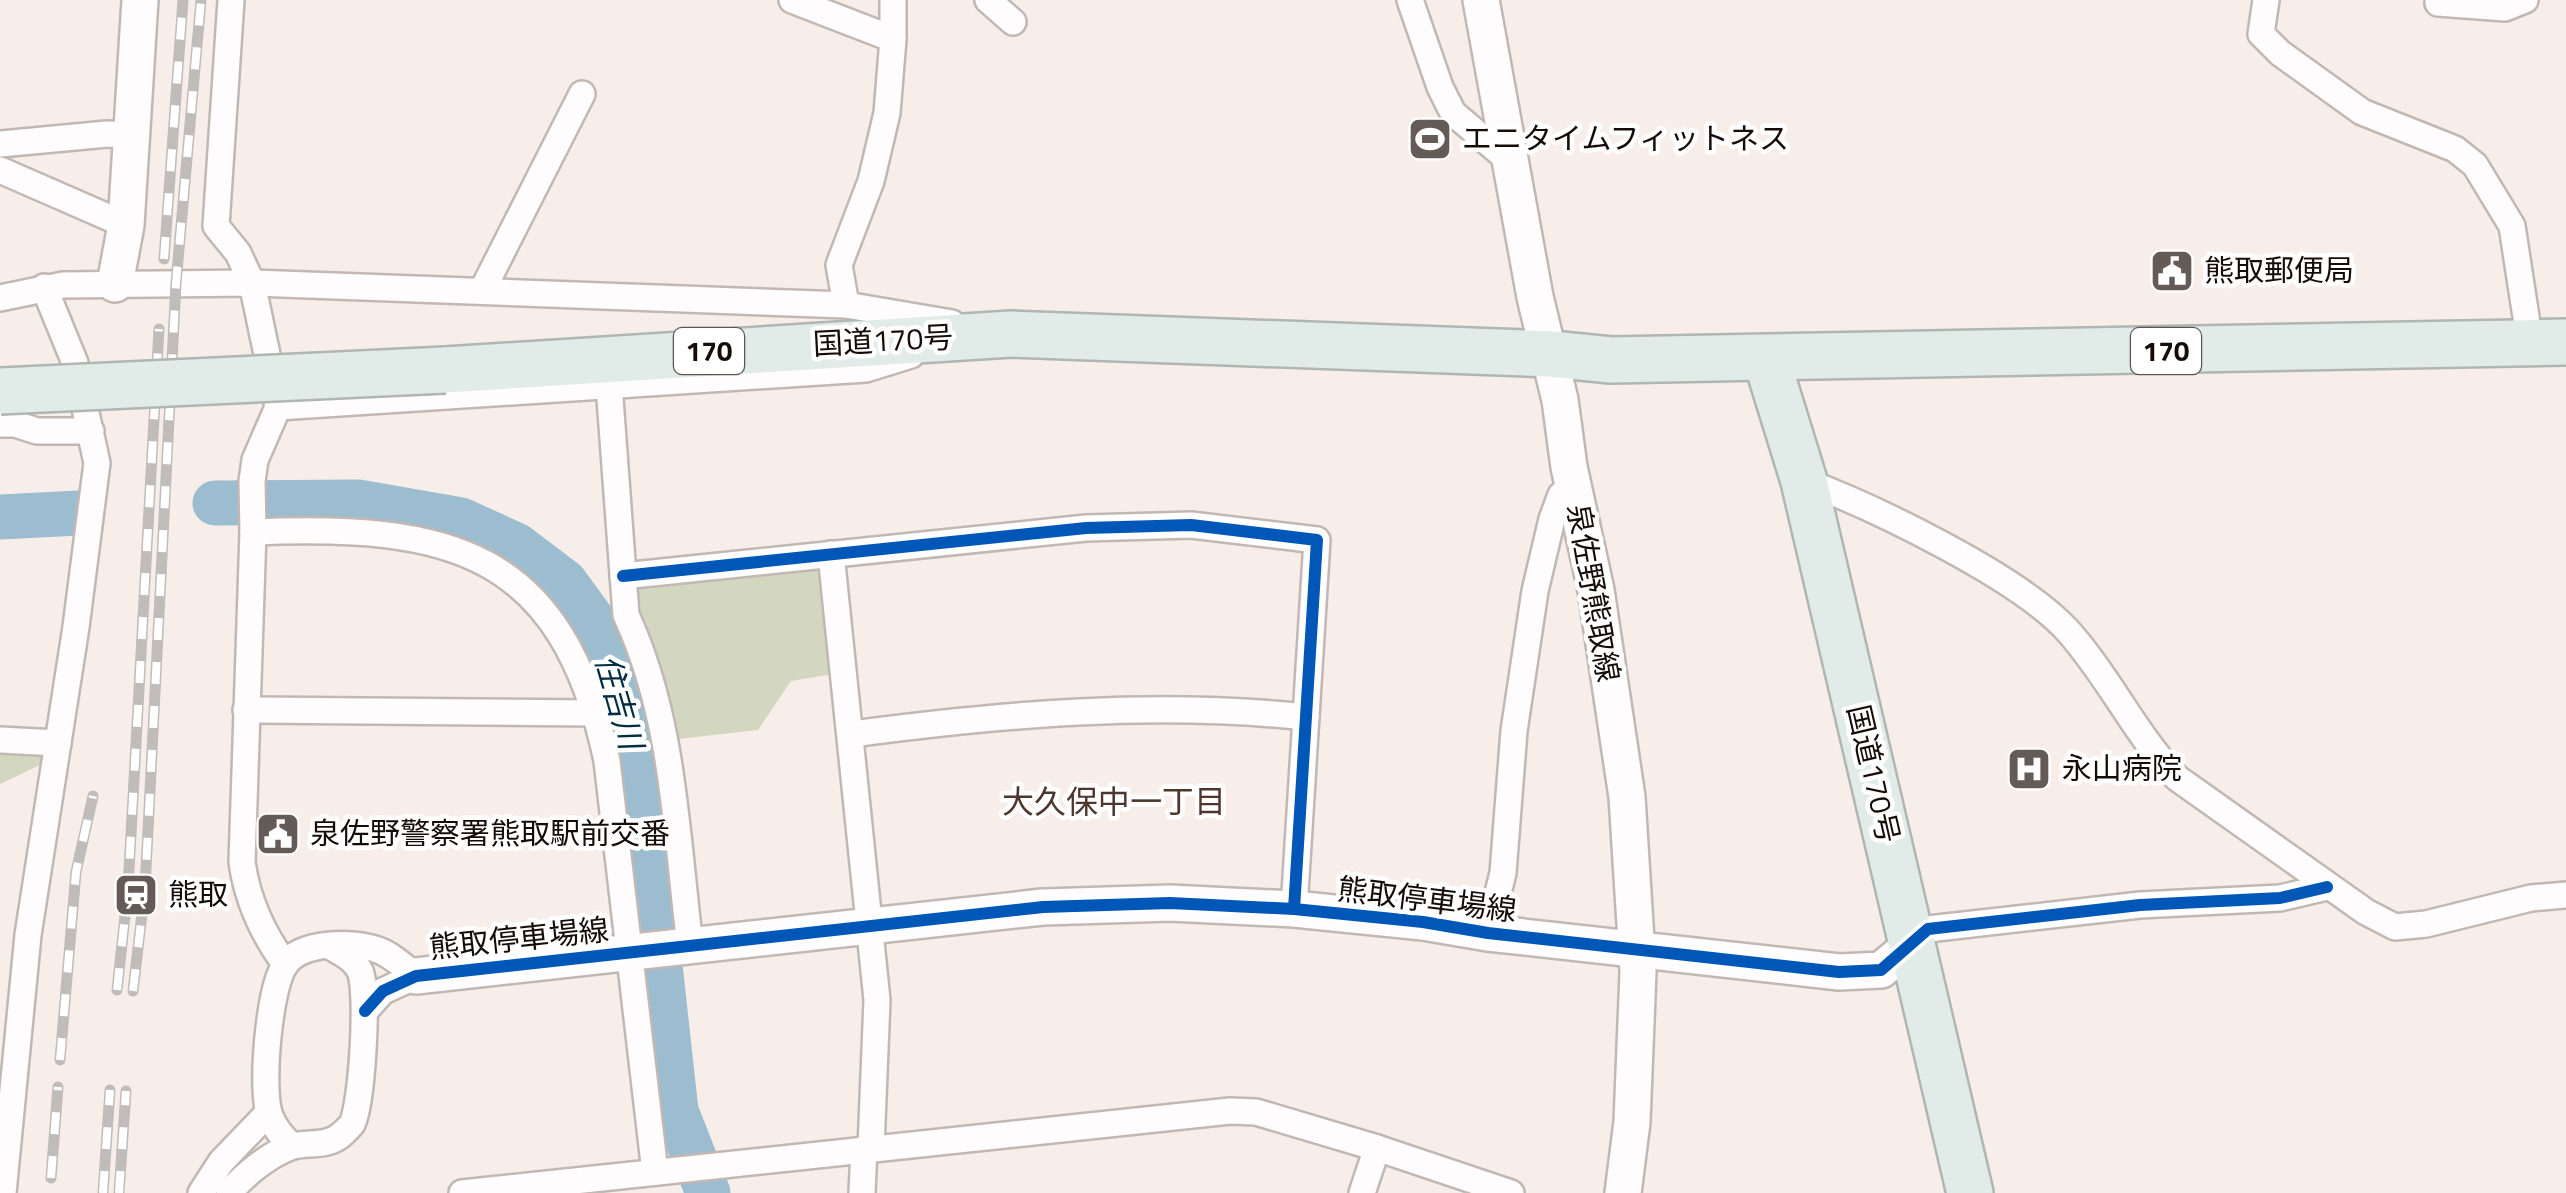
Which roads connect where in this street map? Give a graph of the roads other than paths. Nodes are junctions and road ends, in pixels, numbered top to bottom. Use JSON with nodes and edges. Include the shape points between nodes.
{"nodes":[{"id":1,"x":140,"y":0,"type":"edge"},
{"id":2,"x":231,"y":0,"type":"edge"},
{"id":3,"x":792,"y":0,"type":"edge"},
{"id":4,"x":893,"y":0,"type":"edge"},
{"id":5,"x":988,"y":0,"type":"edge"},
{"id":6,"x":1410,"y":0,"type":"edge"},
{"id":7,"x":1481,"y":0,"type":"edge"},
{"id":8,"x":2266,"y":0,"type":"edge"},
{"id":9,"x":2525,"y":0,"type":"edge"},
{"id":10,"x":2438,"y":3,"type":"dead end"},
{"id":11,"x":1013,"y":22,"type":"dead end"},
{"id":12,"x":893,"y":39,"type":"junction"},
{"id":13,"x":582,"y":94,"type":"dead end"},
{"id":14,"x":134,"y":135,"type":"junction"},
{"id":15,"x":0,"y":144,"type":"edge"},
{"id":16,"x":1511,"y":162,"type":"junction"},
{"id":17,"x":0,"y":170,"type":"edge"},
{"id":18,"x":126,"y":224,"type":"junction"},
{"id":19,"x":115,"y":284,"type":"junction"},
{"id":20,"x":252,"y":284,"type":"junction"},
{"id":21,"x":44,"y":286,"type":"junction"},
{"id":22,"x":482,"y":291,"type":"junction"},
{"id":23,"x":0,"y":298,"type":"edge"},
{"id":24,"x":846,"y":305,"type":"junction"},
{"id":25,"x":992,"y":335,"type":"junction"},
{"id":26,"x":2548,"y":342,"type":"edge"},
{"id":27,"x":1550,"y":354,"type":"junction"},
{"id":28,"x":1766,"y":358,"type":"junction"},
{"id":29,"x":610,"y":385,"type":"junction"},
{"id":30,"x":0,"y":392,"type":"edge"},
{"id":31,"x":278,"y":407,"type":"junction"},
{"id":32,"x":0,"y":424,"type":"edge"},
{"id":33,"x":90,"y":430,"type":"junction"},
{"id":34,"x":1804,"y":481,"type":"junction"},
{"id":35,"x":1574,"y":487,"type":"junction"},
{"id":36,"x":253,"y":532,"type":"junction"},
{"id":37,"x":832,"y":554,"type":"junction"},
{"id":38,"x":623,"y":576,"type":"junction"},
{"id":39,"x":246,"y":710,"type":"junction"},
{"id":40,"x":597,"y":713,"type":"junction"},
{"id":41,"x":1306,"y":717,"type":"junction"},
{"id":42,"x":852,"y":734,"type":"junction"},
{"id":43,"x":0,"y":740,"type":"edge"},
{"id":44,"x":58,"y":744,"type":"junction"},
{"id":45,"x":2327,"y":886,"type":"junction"},
{"id":46,"x":2566,"y":895,"type":"edge"},
{"id":47,"x":1294,"y":909,"type":"junction"},
{"id":48,"x":870,"y":926,"type":"junction"},
{"id":49,"x":1488,"y":933,"type":"junction"},
{"id":50,"x":690,"y":945,"type":"junction"},
{"id":51,"x":1910,"y":946,"type":"junction"},
{"id":52,"x":331,"y":947,"type":"junction"},
{"id":53,"x":1637,"y":950,"type":"junction"},
{"id":54,"x":628,"y":952,"type":"junction"},
{"id":55,"x":285,"y":964,"type":"junction"},
{"id":56,"x":416,"y":976,"type":"junction"},
{"id":57,"x":364,"y":1011,"type":"junction"},
{"id":58,"x":268,"y":1113,"type":"junction"},
{"id":59,"x":292,"y":1146,"type":"junction"},
{"id":60,"x":1376,"y":1148,"type":"junction"},
{"id":61,"x":868,"y":1149,"type":"junction"},
{"id":62,"x":655,"y":1177,"type":"edge"},
{"id":63,"x":238,"y":1187,"type":"edge"},
{"id":64,"x":3,"y":1193,"type":"edge"},
{"id":65,"x":201,"y":1193,"type":"edge"},
{"id":66,"x":462,"y":1193,"type":"edge"},
{"id":67,"x":862,"y":1193,"type":"edge"},
{"id":68,"x":1362,"y":1193,"type":"edge"},
{"id":69,"x":1511,"y":1193,"type":"edge"},
{"id":70,"x":1624,"y":1193,"type":"edge"},
{"id":71,"x":1970,"y":1193,"type":"edge"}],
"edges":[{"from":1,"to":14,"type":"street"},
{"from":2,"to":20,"type":"street","via":[[216,226]]},
{"from":3,"to":12,"type":"street"},
{"from":4,"to":12,"type":"street"},
{"from":5,"to":11,"type":"street"},
{"from":6,"to":16,"type":"street","via":[[1454,112]]},
{"from":7,"to":16,"type":"street","name":"泉佐野熊取線"},
{"from":8,"to":26,"type":"street","via":[[2261,34],[2280,54],[2362,112],[2455,149],[2475,165],[2512,226]]},
{"from":9,"to":10,"type":"street","via":[[2505,8]]},
{"from":12,"to":24,"type":"street","via":[[888,113],[871,181],[838,265]]},
{"from":13,"to":22,"type":"street"},
{"from":14,"to":15,"type":"street"},
{"from":14,"to":18,"type":"street"},
{"from":16,"to":27,"type":"street","name":"泉佐野熊取線"},
{"from":17,"to":18,"type":"street"},
{"from":18,"to":19,"type":"street"},
{"from":19,"to":20,"type":"street"},
{"from":19,"to":21,"type":"street"},
{"from":20,"to":22,"type":"street"},
{"from":20,"to":31,"type":"street"},
{"from":21,"to":23,"type":"street"},
{"from":21,"to":33,"type":"street","via":[[75,363]]},
{"from":22,"to":24,"type":"street"},
{"from":24,"to":25,"type":"street"},
{"from":25,"to":27,"type":"highway","name":"国道170号","number":"170"},
{"from":25,"to":29,"type":"street","via":[[866,369]]},
{"from":25,"to":30,"type":"highway","name":"国道170号","number":"170","bridge":true},
{"from":26,"to":28,"type":"highway","name":"国道170号","number":"170"},
{"from":27,"to":28,"type":"highway","name":"国道170号","number":"170"},
{"from":27,"to":35,"type":"street","name":"泉佐野熊取線"},
{"from":28,"to":34,"type":"highway","name":"国道170号"},
{"from":29,"to":31,"type":"street"},
{"from":29,"to":38,"type":"street"},
{"from":31,"to":36,"type":"street","via":[[256,460]]},
{"from":32,"to":33,"type":"street"},
{"from":33,"to":44,"type":"street","via":[[97,463]]},
{"from":34,"to":45,"type":"street","via":[[1885,517],[2030,599],[2067,630],[2178,778]]},
{"from":34,"to":51,"type":"highway","name":"国道170号"},
{"from":35,"to":49,"type":"street","via":[[1557,507],[1535,590],[1514,731],[1504,873]]},
{"from":35,"to":53,"type":"street","name":"泉佐野熊取線","via":[[1628,797]]},
{"from":36,"to":39,"type":"street"},
{"from":36,"to":40,"type":"street","via":[[352,530],[474,556],[523,586],[554,624]]},
{"from":37,"to":38,"type":"street"},
{"from":37,"to":41,"type":"street","via":[[1086,528],[1191,525],[1317,540]]},
{"from":37,"to":42,"type":"street"},
{"from":38,"to":50,"type":"street","via":[[626,615],[666,738]]},
{"from":39,"to":40,"type":"street"},
{"from":39,"to":55,"type":"street","via":[[245,883]]},
{"from":40,"to":54,"type":"street"},
{"from":41,"to":42,"type":"street","via":[[1120,710],[988,716]]},
{"from":41,"to":47,"type":"street"},
{"from":42,"to":48,"type":"street"},
{"from":43,"to":44,"type":"street"},
{"from":44,"to":64,"type":"street","via":[[28,934]]},
{"from":45,"to":46,"type":"street","via":[[2395,927]]},
{"from":45,"to":51,"type":"street","via":[[2280,898],[1928,930]]},
{"from":47,"to":48,"type":"street","name":"熊取停車場線","via":[[1170,903],[1043,907]]},
{"from":47,"to":49,"type":"street","name":"熊取停車場線"},
{"from":48,"to":50,"type":"street","name":"熊取停車場線"},
{"from":48,"to":61,"type":"street","via":[[877,1000]]},
{"from":49,"to":53,"type":"street","name":"熊取停車場線"},
{"from":50,"to":54,"type":"street","name":"熊取停車場線"},
{"from":51,"to":53,"type":"street","name":"熊取停車場線","via":[[1881,970],[1839,972]]},
{"from":51,"to":71,"type":"highway","name":"国道170号"},
{"from":52,"to":55,"type":"street","via":[[312,946]]},
{"from":52,"to":56,"type":"street","via":[[380,950]]},
{"from":52,"to":57,"type":"street","via":[[360,972]]},
{"from":53,"to":70,"type":"street","name":"泉佐野熊取線"},
{"from":54,"to":56,"type":"street","name":"熊取停車場線"},
{"from":54,"to":62,"type":"street"},
{"from":55,"to":58,"type":"street","via":[[269,1033]]},
{"from":56,"to":57,"type":"street","via":[[383,991]]},
{"from":57,"to":59,"type":"street","via":[[351,1125],[319,1145]]},
{"from":58,"to":59,"type":"street"},
{"from":58,"to":65,"type":"street"},
{"from":59,"to":63,"type":"street"},
{"from":60,"to":61,"type":"street","via":[[1256,1112],[1230,1111]]},
{"from":60,"to":68,"type":"street"},
{"from":60,"to":69,"type":"street"},
{"from":61,"to":62,"type":"street"},
{"from":61,"to":67,"type":"street"},
{"from":62,"to":66,"type":"street"}]}
